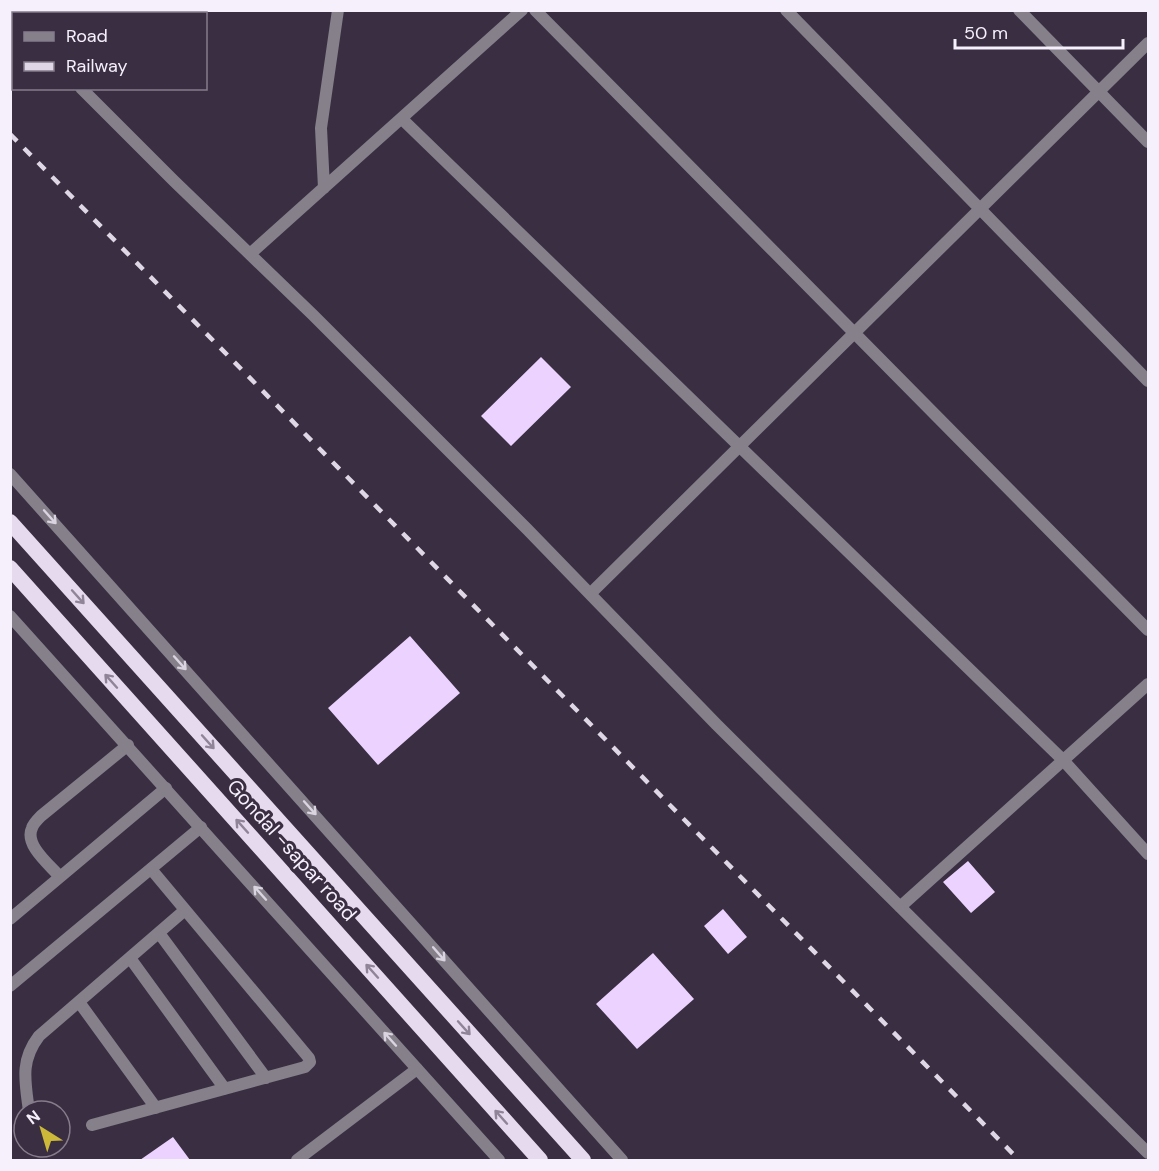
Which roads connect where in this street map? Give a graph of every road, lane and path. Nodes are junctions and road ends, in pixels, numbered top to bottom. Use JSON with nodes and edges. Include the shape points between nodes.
{"nodes":[{"id":1,"x":338,"y":10,"type":"edge"},
{"id":2,"x":522,"y":10,"type":"edge"},
{"id":3,"x":535,"y":10,"type":"edge"},
{"id":4,"x":786,"y":10,"type":"edge"},
{"id":5,"x":1018,"y":10,"type":"edge"},
{"id":6,"x":1149,"y":43,"type":"edge"},
{"id":7,"x":83,"y":90,"type":"edge"},
{"id":8,"x":1099,"y":93,"type":"junction"},
{"id":9,"x":402,"y":119,"type":"junction"},
{"id":10,"x":1149,"y":142,"type":"edge"},
{"id":11,"x":324,"y":188,"type":"junction"},
{"id":12,"x":980,"y":209,"type":"junction"},
{"id":13,"x":250,"y":254,"type":"junction"},
{"id":14,"x":855,"y":332,"type":"junction"},
{"id":15,"x":1149,"y":381,"type":"edge"},
{"id":16,"x":740,"y":447,"type":"junction"},
{"id":17,"x":10,"y":474,"type":"edge"},
{"id":18,"x":10,"y":522,"type":"edge"},
{"id":19,"x":10,"y":568,"type":"edge"},
{"id":20,"x":590,"y":594,"type":"junction"},
{"id":21,"x":10,"y":616,"type":"edge"},
{"id":22,"x":1149,"y":630,"type":"edge"},
{"id":23,"x":1149,"y":684,"type":"edge"},
{"id":24,"x":128,"y":746,"type":"junction"},
{"id":25,"x":1063,"y":760,"type":"junction"},
{"id":26,"x":166,"y":788,"type":"junction"},
{"id":27,"x":201,"y":827,"type":"junction"},
{"id":28,"x":1149,"y":854,"type":"edge"},
{"id":29,"x":151,"y":869,"type":"junction"},
{"id":30,"x":60,"y":877,"type":"junction"},
{"id":31,"x":900,"y":907,"type":"junction"},
{"id":32,"x":185,"y":910,"type":"junction"},
{"id":33,"x":10,"y":919,"type":"edge"},
{"id":34,"x":159,"y":933,"type":"junction"},
{"id":35,"x":130,"y":958,"type":"junction"},
{"id":36,"x":10,"y":986,"type":"edge"},
{"id":37,"x":79,"y":1002,"type":"junction"},
{"id":38,"x":417,"y":1069,"type":"junction"},
{"id":39,"x":266,"y":1078,"type":"junction"},
{"id":40,"x":225,"y":1089,"type":"junction"},
{"id":41,"x":28,"y":1099,"type":"edge"},
{"id":42,"x":156,"y":1108,"type":"junction"},
{"id":43,"x":92,"y":1125,"type":"dead end"},
{"id":44,"x":1149,"y":1154,"type":"edge"},
{"id":45,"x":297,"y":1161,"type":"edge"},
{"id":46,"x":499,"y":1161,"type":"edge"},
{"id":47,"x":540,"y":1161,"type":"edge"},
{"id":48,"x":582,"y":1161,"type":"edge"},
{"id":49,"x":622,"y":1161,"type":"edge"}],
"edges":[{"from":1,"to":11,"type":"street","via":[[321,128]]},
{"from":2,"to":9,"type":"street"},
{"from":3,"to":14,"type":"street"},
{"from":4,"to":12,"type":"street"},
{"from":5,"to":8,"type":"street"},
{"from":6,"to":8,"type":"street"},
{"from":7,"to":13,"type":"street"},
{"from":8,"to":10,"type":"street"},
{"from":8,"to":12,"type":"street"},
{"from":9,"to":11,"type":"street"},
{"from":9,"to":16,"type":"street"},
{"from":11,"to":13,"type":"street"},
{"from":12,"to":14,"type":"street"},
{"from":12,"to":15,"type":"street"},
{"from":13,"to":20,"type":"street"},
{"from":14,"to":16,"type":"street"},
{"from":14,"to":22,"type":"street"},
{"from":16,"to":20,"type":"street"},
{"from":16,"to":25,"type":"street"},
{"from":17,"to":49,"type":"street","one_way":true},
{"from":18,"to":48,"type":"highway","one_way":true},
{"from":47,"to":19,"type":"highway","name":"Gondal -sapar road","one_way":true},
{"from":20,"to":31,"type":"street"},
{"from":21,"to":24,"type":"street"},
{"from":23,"to":25,"type":"street"},
{"from":24,"to":26,"type":"street"},
{"from":24,"to":30,"type":"street","via":[[32,827],[30,837],[35,849]]},
{"from":25,"to":28,"type":"street"},
{"from":25,"to":31,"type":"street"},
{"from":26,"to":27,"type":"street"},
{"from":26,"to":30,"type":"street"},
{"from":27,"to":29,"type":"street"},
{"from":38,"to":27,"type":"street","one_way":true},
{"from":29,"to":32,"type":"street"},
{"from":29,"to":36,"type":"street"},
{"from":30,"to":33,"type":"street"},
{"from":31,"to":44,"type":"street"},
{"from":32,"to":34,"type":"street"},
{"from":32,"to":39,"type":"street","via":[[309,1058],[304,1067]]},
{"from":34,"to":35,"type":"street"},
{"from":34,"to":39,"type":"street"},
{"from":35,"to":37,"type":"street"},
{"from":35,"to":40,"type":"street"},
{"from":37,"to":41,"type":"street","via":[[31,1047],[26,1060]]},
{"from":37,"to":42,"type":"street"},
{"from":38,"to":45,"type":"street"},
{"from":38,"to":46,"type":"street"},
{"from":39,"to":40,"type":"street"},
{"from":40,"to":42,"type":"street"},
{"from":42,"to":43,"type":"street"}]}
